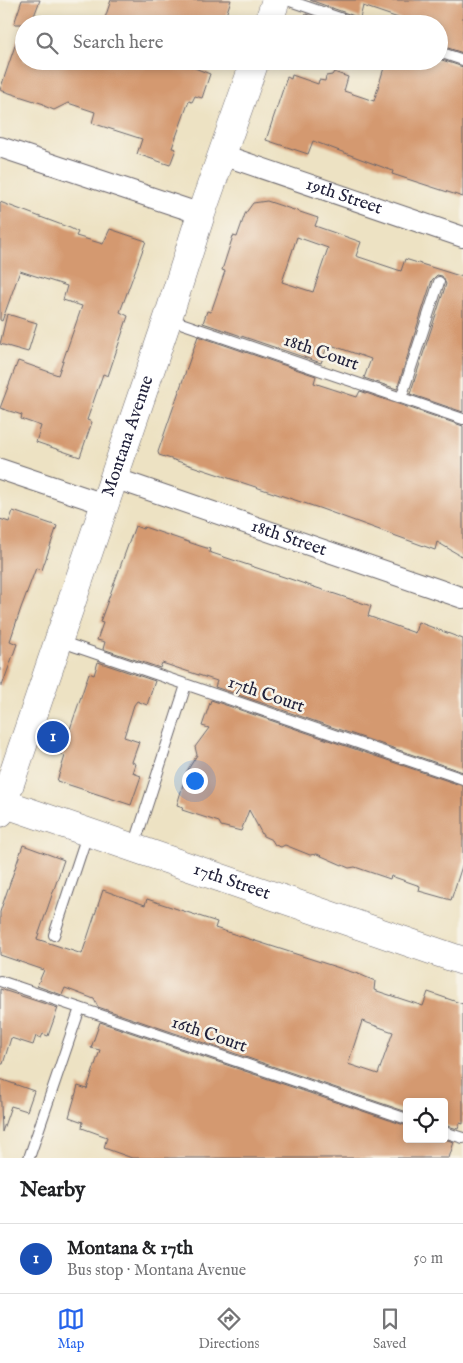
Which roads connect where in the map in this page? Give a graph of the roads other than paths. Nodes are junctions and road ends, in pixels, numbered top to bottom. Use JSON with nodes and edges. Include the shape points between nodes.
{"nodes":[{"id":1,"x":276,"y":0,"type":"edge"},
{"id":2,"x":287,"y":0,"type":"edge"},
{"id":3,"x":271,"y":15,"type":"edge"},
{"id":4,"x":331,"y":15,"type":"edge"},
{"id":5,"x":448,"y":55,"type":"edge"},
{"id":6,"x":463,"y":60,"type":"edge"},
{"id":7,"x":252,"y":70,"type":"edge"},
{"id":8,"x":0,"y":147,"type":"edge"},
{"id":9,"x":223,"y":155,"type":"junction"},
{"id":10,"x":201,"y":214,"type":"junction"},
{"id":11,"x":463,"y":237,"type":"edge"},
{"id":12,"x":439,"y":282,"type":"dead end"},
{"id":13,"x":168,"y":318,"type":"junction"},
{"id":14,"x":401,"y":398,"type":"junction"},
{"id":15,"x":463,"y":419,"type":"edge"},
{"id":16,"x":0,"y":469,"type":"edge"},
{"id":17,"x":114,"y":478,"type":"junction"},
{"id":18,"x":104,"y":504,"type":"junction"},
{"id":19,"x":463,"y":598,"type":"edge"},
{"id":20,"x":58,"y":641,"type":"junction"},
{"id":21,"x":186,"y":685,"type":"junction"},
{"id":22,"x":463,"y":779,"type":"edge"},
{"id":23,"x":1,"y":806,"type":"edge"},
{"id":24,"x":88,"y":831,"type":"junction"},
{"id":25,"x":134,"y":847,"type":"junction"},
{"id":26,"x":54,"y":935,"type":"dead end"},
{"id":27,"x":463,"y":961,"type":"edge"},
{"id":28,"x":0,"y":981,"type":"edge"},
{"id":29,"x":80,"y":1008,"type":"junction"},
{"id":30,"x":403,"y":1118,"type":"edge"},
{"id":31,"x":448,"y":1133,"type":"edge"},
{"id":32,"x":463,"y":1138,"type":"edge"},
{"id":33,"x":29,"y":1158,"type":"edge"}],
"edges":[{"from":1,"to":3,"type":"street"},
{"from":2,"to":4,"type":"lane"},
{"from":5,"to":6,"type":"lane"},
{"from":7,"to":9,"type":"street","name":"Montana Avenue"},
{"from":8,"to":10,"type":"street"},
{"from":9,"to":10,"type":"street","name":"Montana Avenue"},
{"from":9,"to":11,"type":"street","name":"19th Street"},
{"from":10,"to":13,"type":"street","name":"Montana Avenue"},
{"from":12,"to":14,"type":"lane"},
{"from":13,"to":14,"type":"lane","name":"18th Court"},
{"from":13,"to":17,"type":"street","name":"Montana Avenue"},
{"from":14,"to":15,"type":"lane","name":"18th Court"},
{"from":16,"to":18,"type":"street"},
{"from":17,"to":18,"type":"street","name":"Montana Avenue"},
{"from":17,"to":19,"type":"street","name":"18th Street"},
{"from":18,"to":20,"type":"street","name":"Montana Avenue"},
{"from":20,"to":21,"type":"lane","name":"17th Court"},
{"from":20,"to":23,"type":"street","name":"Montana Avenue"},
{"from":21,"to":22,"type":"lane","name":"17th Court"},
{"from":21,"to":25,"type":"lane"},
{"from":23,"to":24,"type":"street","name":"17th Street"},
{"from":24,"to":25,"type":"street","name":"17th Street"},
{"from":24,"to":26,"type":"lane"},
{"from":25,"to":27,"type":"street","name":"17th Street"},
{"from":28,"to":29,"type":"lane","name":"16th Court"},
{"from":29,"to":30,"type":"lane","name":"16th Court"},
{"from":29,"to":33,"type":"lane"},
{"from":31,"to":32,"type":"lane"}]}
